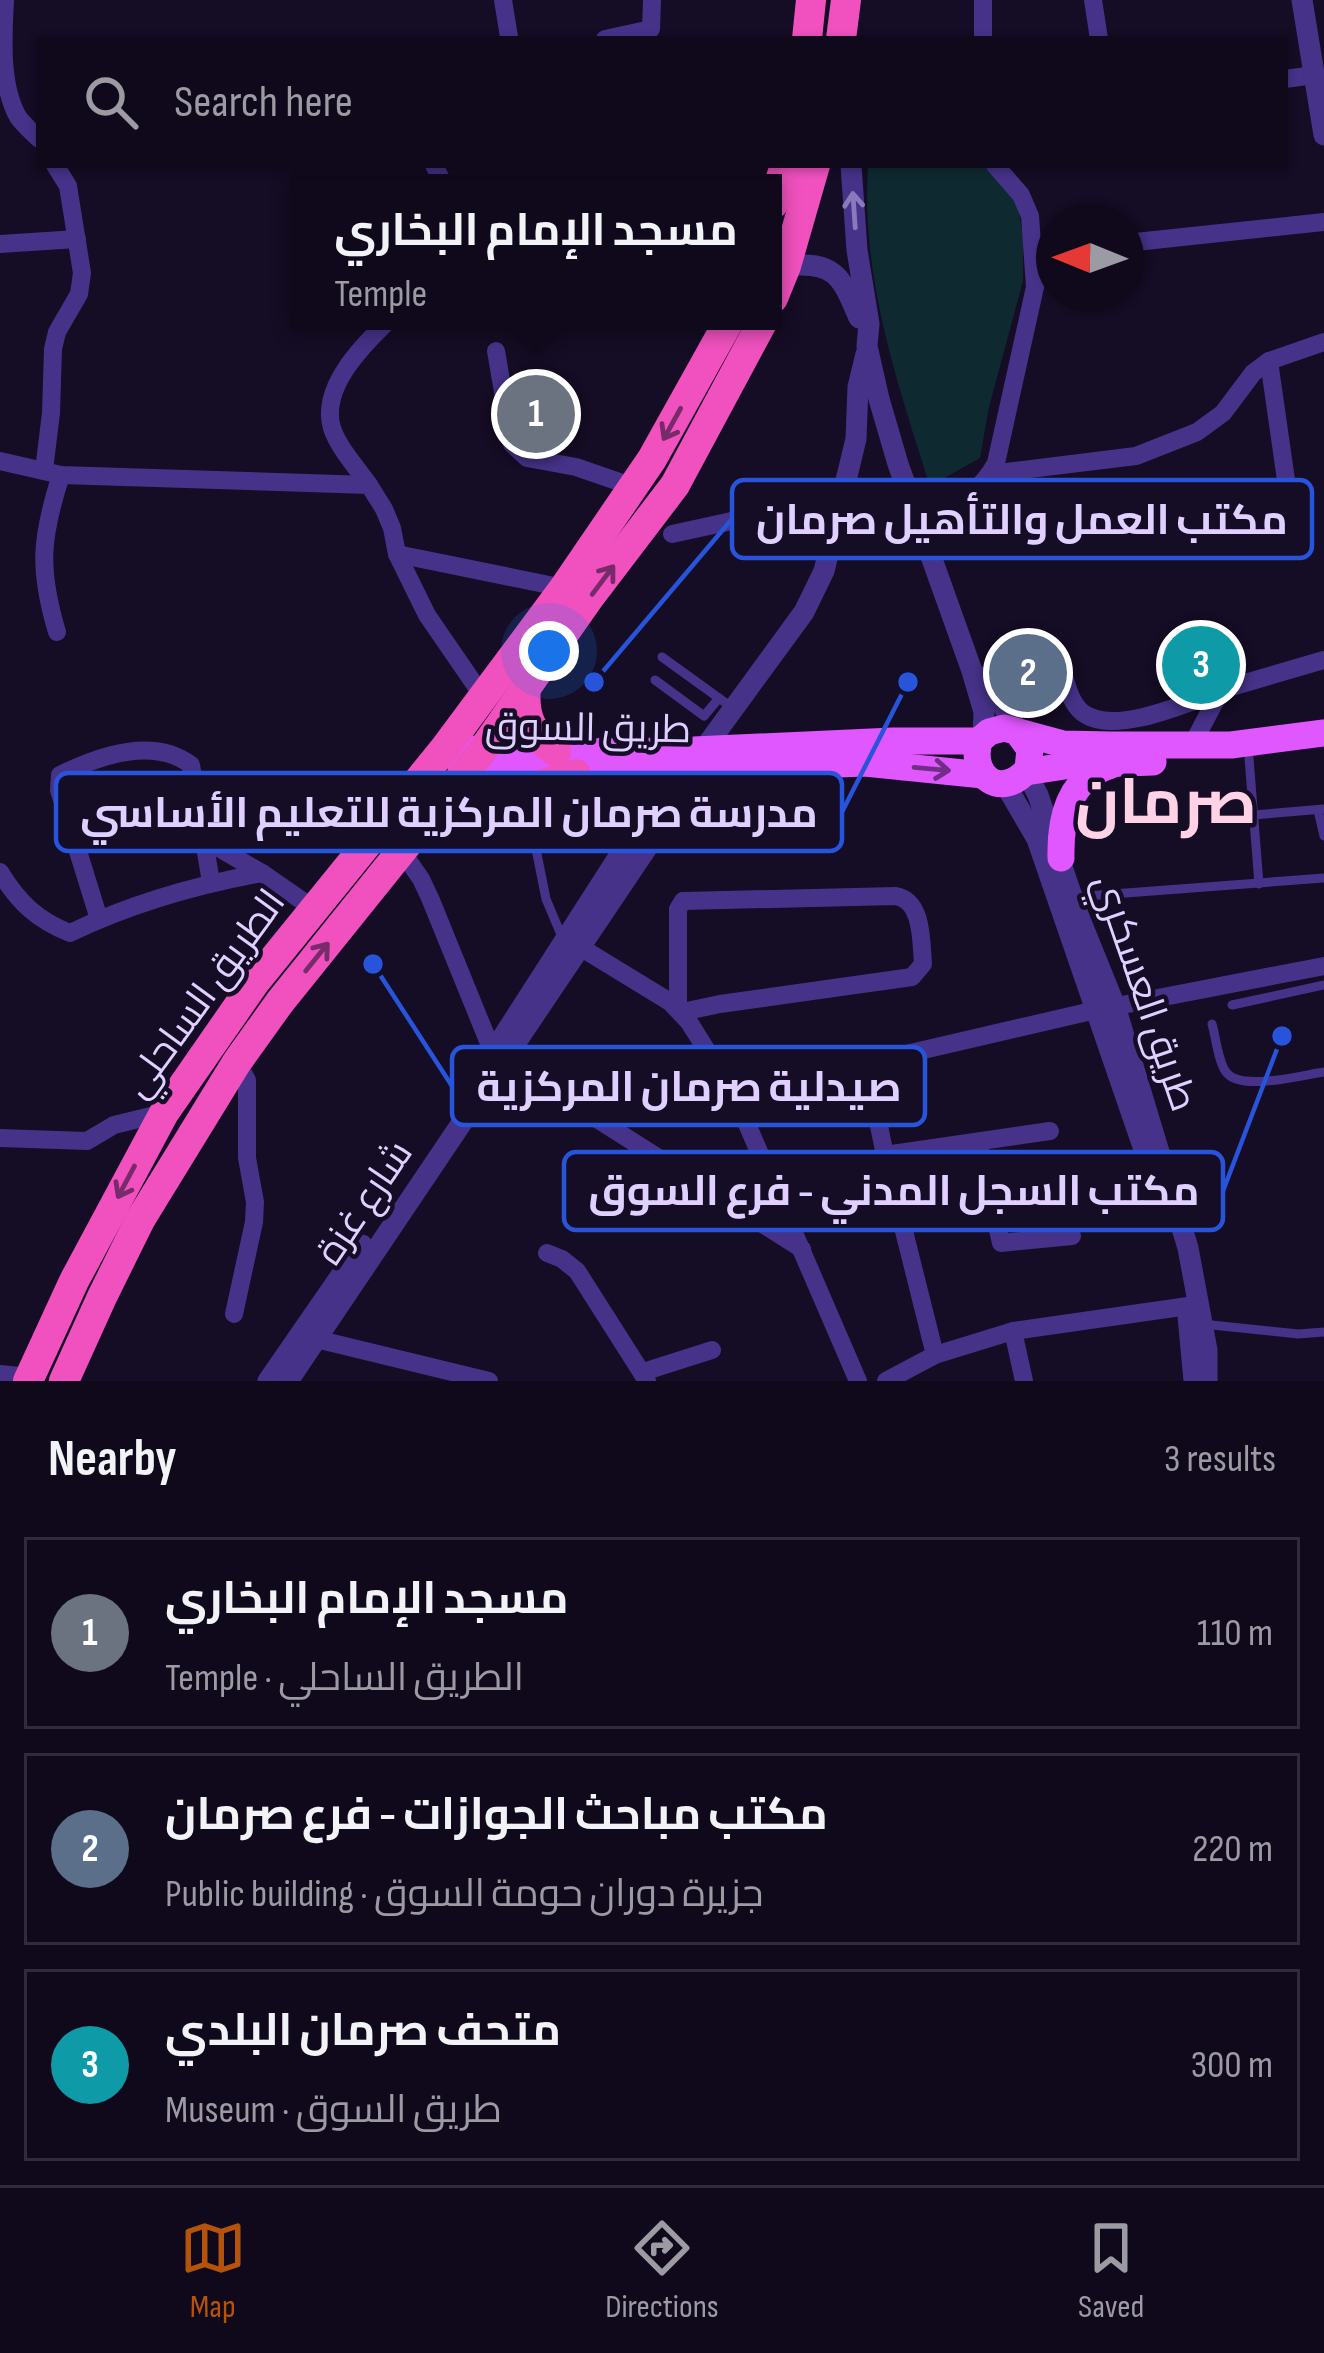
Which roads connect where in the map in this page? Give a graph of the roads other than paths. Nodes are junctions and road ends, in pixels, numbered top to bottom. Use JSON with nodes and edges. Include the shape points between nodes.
{"nodes":[{"id":1,"x":5,"y":0,"type":"edge"},
{"id":2,"x":503,"y":0,"type":"edge"},
{"id":3,"x":652,"y":0,"type":"edge"},
{"id":4,"x":811,"y":0,"type":"edge"},
{"id":5,"x":983,"y":0,"type":"edge"},
{"id":6,"x":1093,"y":0,"type":"edge"},
{"id":7,"x":1302,"y":0,"type":"edge"},
{"id":8,"x":508,"y":36,"type":"edge"},
{"id":9,"x":619,"y":36,"type":"edge"},
{"id":10,"x":807,"y":36,"type":"edge"},
{"id":11,"x":983,"y":36,"type":"edge"},
{"id":12,"x":1099,"y":36,"type":"edge"},
{"id":13,"x":1314,"y":75,"type":"junction"},
{"id":14,"x":1288,"y":79,"type":"edge"},
{"id":15,"x":1324,"y":135,"type":"edge"},
{"id":16,"x":36,"y":136,"type":"edge"},
{"id":17,"x":57,"y":168,"type":"edge"},
{"id":18,"x":814,"y":168,"type":"edge"},
{"id":19,"x":851,"y":168,"type":"edge"},
{"id":20,"x":998,"y":168,"type":"edge"},
{"id":21,"x":1324,"y":222,"type":"edge"},
{"id":22,"x":77,"y":239,"type":"junction"},
{"id":23,"x":1144,"y":242,"type":"edge"},
{"id":24,"x":0,"y":244,"type":"edge"},
{"id":25,"x":1033,"y":254,"type":"junction"},
{"id":26,"x":1036,"y":254,"type":"edge"},
{"id":27,"x":786,"y":266,"type":"junction"},
{"id":28,"x":782,"y":276,"type":"edge"},
{"id":29,"x":379,"y":330,"type":"edge"},
{"id":30,"x":723,"y":330,"type":"edge"},
{"id":31,"x":758,"y":330,"type":"edge"},
{"id":32,"x":867,"y":342,"type":"junction"},
{"id":33,"x":1324,"y":342,"type":"edge"},
{"id":34,"x":496,"y":351,"type":"dead end"},
{"id":35,"x":1268,"y":362,"type":"junction"},
{"id":36,"x":0,"y":461,"type":"edge"},
{"id":37,"x":52,"y":473,"type":"junction"},
{"id":38,"x":990,"y":474,"type":"junction"},
{"id":39,"x":369,"y":485,"type":"junction"},
{"id":40,"x":634,"y":487,"type":"junction"},
{"id":41,"x":842,"y":496,"type":"junction"},
{"id":42,"x":922,"y":529,"type":"junction"},
{"id":43,"x":672,"y":534,"type":"dead end"},
{"id":44,"x":1294,"y":536,"type":"dead end"},
{"id":45,"x":397,"y":554,"type":"junction"},
{"id":46,"x":564,"y":588,"type":"junction"},
{"id":47,"x":57,"y":632,"type":"dead end"},
{"id":48,"x":662,"y":657,"type":"dead end"},
{"id":49,"x":1324,"y":660,"type":"edge"},
{"id":50,"x":1062,"y":670,"type":"dead end"},
{"id":51,"x":972,"y":671,"type":"junction"},
{"id":52,"x":655,"y":680,"type":"dead end"},
{"id":53,"x":526,"y":686,"type":"junction"},
{"id":54,"x":1220,"y":691,"type":"junction"},
{"id":55,"x":484,"y":698,"type":"junction"},
{"id":56,"x":727,"y":703,"type":"junction"},
{"id":57,"x":1018,"y":733,"type":"junction"},
{"id":58,"x":1324,"y":733,"type":"edge"},
{"id":59,"x":981,"y":739,"type":"junction"},
{"id":60,"x":1192,"y":745,"type":"junction"},
{"id":61,"x":1324,"y":749,"type":"edge"},
{"id":62,"x":465,"y":756,"type":"junction"},
{"id":63,"x":1249,"y":758,"type":"junction"},
{"id":64,"x":705,"y":759,"type":"junction"},
{"id":65,"x":670,"y":761,"type":"junction"},
{"id":66,"x":566,"y":763,"type":"junction"},
{"id":67,"x":1113,"y":764,"type":"junction"},
{"id":68,"x":1004,"y":777,"type":"junction"},
{"id":69,"x":1321,"y":810,"type":"edge"},
{"id":70,"x":1253,"y":815,"type":"junction"},
{"id":71,"x":1324,"y":836,"type":"edge"},
{"id":72,"x":206,"y":840,"type":"junction"},
{"id":73,"x":410,"y":843,"type":"junction"},
{"id":74,"x":491,"y":847,"type":"dead end"},
{"id":75,"x":1060,"y":858,"type":"junction"},
{"id":76,"x":0,"y":872,"type":"edge"},
{"id":77,"x":262,"y":873,"type":"junction"},
{"id":78,"x":1324,"y":878,"type":"edge"},
{"id":79,"x":211,"y":882,"type":"junction"},
{"id":80,"x":1259,"y":884,"type":"junction"},
{"id":81,"x":1072,"y":897,"type":"junction"},
{"id":82,"x":314,"y":909,"type":"junction"},
{"id":83,"x":99,"y":919,"type":"junction"},
{"id":84,"x":572,"y":944,"type":"junction"},
{"id":85,"x":1324,"y":966,"type":"edge"},
{"id":86,"x":256,"y":982,"type":"junction"},
{"id":87,"x":1324,"y":986,"type":"edge"},
{"id":88,"x":280,"y":1002,"type":"junction"},
{"id":89,"x":1232,"y":1005,"type":"dead end"},
{"id":90,"x":1106,"y":1008,"type":"junction"},
{"id":91,"x":680,"y":1011,"type":"junction"},
{"id":92,"x":1212,"y":1024,"type":"dead end"},
{"id":93,"x":500,"y":1057,"type":"junction"},
{"id":94,"x":237,"y":1062,"type":"junction"},
{"id":95,"x":866,"y":1063,"type":"junction"},
{"id":96,"x":1324,"y":1072,"type":"edge"},
{"id":97,"x":734,"y":1094,"type":"junction"},
{"id":98,"x":164,"y":1113,"type":"junction"},
{"id":99,"x":1050,"y":1131,"type":"dead end"},
{"id":100,"x":0,"y":1138,"type":"edge"},
{"id":101,"x":978,"y":1143,"type":"junction"},
{"id":102,"x":885,"y":1155,"type":"junction"},
{"id":103,"x":1072,"y":1236,"type":"dead end"},
{"id":104,"x":802,"y":1249,"type":"junction"},
{"id":105,"x":547,"y":1253,"type":"dead end"},
{"id":106,"x":1187,"y":1306,"type":"junction"},
{"id":107,"x":234,"y":1314,"type":"dead end"},
{"id":108,"x":1202,"y":1324,"type":"junction"},
{"id":109,"x":1013,"y":1331,"type":"junction"},
{"id":110,"x":1324,"y":1331,"type":"edge"},
{"id":111,"x":316,"y":1339,"type":"junction"},
{"id":112,"x":712,"y":1350,"type":"dead end"},
{"id":113,"x":935,"y":1355,"type":"junction"},
{"id":114,"x":645,"y":1376,"type":"edge"},
{"id":115,"x":19,"y":1377,"type":"edge"},
{"id":116,"x":64,"y":1381,"type":"edge"},
{"id":117,"x":268,"y":1381,"type":"edge"},
{"id":118,"x":289,"y":1381,"type":"edge"},
{"id":119,"x":489,"y":1381,"type":"edge"},
{"id":120,"x":859,"y":1381,"type":"edge"},
{"id":121,"x":886,"y":1381,"type":"edge"},
{"id":122,"x":1024,"y":1381,"type":"edge"},
{"id":123,"x":1194,"y":1381,"type":"edge"},
{"id":124,"x":1207,"y":1381,"type":"edge"}],
"edges":[{"from":1,"to":16,"type":"street","via":[[4,83],[18,118]]},
{"from":2,"to":8,"type":"street"},
{"from":3,"to":9,"type":"street","via":[[651,29]]},
{"from":4,"to":10,"type":"highway"},
{"from":5,"to":11,"type":"street"},
{"from":6,"to":12,"type":"street"},
{"from":7,"to":13,"type":"street"},
{"from":13,"to":14,"type":"street"},
{"from":13,"to":15,"type":"street"},
{"from":17,"to":22,"type":"street"},
{"from":18,"to":27,"type":"highway"},
{"from":32,"to":19,"type":"street","one_way":true},
{"from":20,"to":25,"type":"street","via":[[1030,216]]},
{"from":21,"to":23,"type":"street"},
{"from":22,"to":24,"type":"street"},
{"from":22,"to":37,"type":"street","via":[[79,293],[53,349]]},
{"from":25,"to":26,"type":"street"},
{"from":25,"to":38,"type":"street","via":[[1029,324]]},
{"from":27,"to":28,"type":"highway"},
{"from":27,"to":32,"type":"street","via":[[841,278]]},
{"from":29,"to":39,"type":"street","via":[[329,407],[332,430]]},
{"from":30,"to":40,"type":"highway","name":"الطريق الساحلي","one_way":true},
{"from":53,"to":31,"type":"highway","name":"الطريق الساحلي","one_way":true,"via":[[675,484]]},
{"from":32,"to":41,"type":"street","name":"شارع غزة"},
{"from":32,"to":42,"type":"street"},
{"from":33,"to":35,"type":"street"},
{"from":34,"to":40,"type":"street","via":[[518,452]]},
{"from":35,"to":38,"type":"street","via":[[1223,413],[1180,439],[1136,456]]},
{"from":35,"to":44,"type":"street"},
{"from":36,"to":37,"type":"street"},
{"from":37,"to":39,"type":"street"},
{"from":37,"to":47,"type":"street","via":[[43,552]]},
{"from":38,"to":42,"type":"street"},
{"from":39,"to":45,"type":"street"},
{"from":40,"to":46,"type":"highway","name":"الطريق الساحلي"},
{"from":41,"to":43,"type":"street"},
{"from":41,"to":56,"type":"street","name":"شارع غزة","via":[[824,571],[804,612]]},
{"from":42,"to":51,"type":"street"},
{"from":45,"to":46,"type":"street"},
{"from":45,"to":55,"type":"street"},
{"from":46,"to":55,"type":"highway","name":"الطريق الساحلي"},
{"from":48,"to":56,"type":"lane"},
{"from":49,"to":54,"type":"street"},
{"from":50,"to":54,"type":"street","via":[[1074,704],[1096,720],[1156,715]]},
{"from":51,"to":57,"type":"street"},
{"from":51,"to":59,"type":"street","via":[[984,712]]},
{"from":52,"to":56,"type":"lane","via":[[704,716]]},
{"from":53,"to":62,"type":"highway","name":"الطريق الساحلي"},
{"from":53,"to":66,"type":"highway","via":[[533,732]]},
{"from":54,"to":60,"type":"street"},
{"from":55,"to":62,"type":"highway","name":"الطريق الساحلي"},
{"from":56,"to":64,"type":"street","name":"شارع غزة"},
{"from":57,"to":59,"type":"main road","via":[[1004,728]]},
{"from":57,"to":60,"type":"main road","via":[[1063,744]]},
{"from":57,"to":68,"type":"main road","via":[[1030,749]]},
{"from":58,"to":60,"type":"main road"},
{"from":59,"to":64,"type":"main road","name":"طريق السوق"},
{"from":59,"to":68,"type":"main road","via":[[976,758]]},
{"from":61,"to":63,"type":"main road","name":"طريق السوق"},
{"from":62,"to":66,"type":"main road","name":"طريق السوق","via":[[485,772]]},
{"from":62,"to":73,"type":"highway","name":"الطريق الساحلي"},
{"from":62,"to":82,"type":"highway","name":"الطريق الساحلي"},
{"from":63,"to":67,"type":"main road","name":"طريق السوق"},
{"from":63,"to":70,"type":"lane"},
{"from":64,"to":65,"type":"main road","name":"طريق السوق"},
{"from":64,"to":68,"type":"main road","name":"طريق السوق","one_way":true},
{"from":64,"to":84,"type":"street","name":"شارع غزة"},
{"from":65,"to":66,"type":"main road","name":"طريق السوق"},
{"from":65,"to":84,"type":"street","name":"شارع غزة"},
{"from":66,"to":73,"type":"highway","via":[[469,806]]},
{"from":67,"to":68,"type":"main road","name":"طريق السوق"},
{"from":67,"to":75,"type":"main road","via":[[1078,785],[1063,817]]},
{"from":68,"to":75,"type":"street","name":"طريق العسكري","via":[[1038,795]]},
{"from":68,"to":90,"type":"street","name":"طريق العسكري"},
{"from":69,"to":70,"type":"lane"},
{"from":69,"to":71,"type":"lane"},
{"from":70,"to":80,"type":"lane"},
{"from":72,"to":77,"type":"street"},
{"from":72,"to":79,"type":"street"},
{"from":72,"to":83,"type":"street","via":[[191,766],[182,759],[142,749],[60,775]]},
{"from":88,"to":73,"type":"highway","name":"الطريق الساحلي","one_way":true},
{"from":73,"to":93,"type":"street"},
{"from":74,"to":84,"type":"lane","via":[[518,836],[535,844],[546,899]]},
{"from":75,"to":81,"type":"street","name":"طريق العسكري"},
{"from":76,"to":83,"type":"street","via":[[26,910],[49,925],[70,933]]},
{"from":77,"to":79,"type":"street"},
{"from":77,"to":82,"type":"street"},
{"from":78,"to":80,"type":"lane"},
{"from":79,"to":83,"type":"street"},
{"from":80,"to":81,"type":"lane"},
{"from":81,"to":90,"type":"street","name":"طريق العسكري"},
{"from":82,"to":86,"type":"highway","name":"الطريق الساحلي"},
{"from":84,"to":91,"type":"street"},
{"from":84,"to":93,"type":"street","name":"شارع غزة"},
{"from":85,"to":90,"type":"street"},
{"from":86,"to":88,"type":"highway"},
{"from":86,"to":98,"type":"highway","name":"الطريق الساحلي"},
{"from":87,"to":89,"type":"lane"},
{"from":88,"to":94,"type":"highway","name":"الطريق الساحلي"},
{"from":90,"to":95,"type":"street"},
{"from":90,"to":106,"type":"street","name":"طريق العسكري"},
{"from":90,"to":108,"type":"street","name":"طريق العسكري","via":[[1188,1248]]},
{"from":91,"to":91,"type":"street","via":[[912,976],[923,964],[916,908],[896,896],[683,901]]},
{"from":91,"to":97,"type":"street"},
{"from":92,"to":96,"type":"lane","via":[[1225,1072],[1235,1080]]},
{"from":93,"to":104,"type":"street"},
{"from":93,"to":111,"type":"street","name":"شارع غزة"},
{"from":93,"to":117,"type":"street","name":"شارع غزة"},
{"from":94,"to":107,"type":"street","via":[[247,1080],[255,1202]]},
{"from":94,"to":116,"type":"highway","name":"الطريق الساحلي","via":[[140,1220]]},
{"from":95,"to":97,"type":"street"},
{"from":95,"to":102,"type":"street"},
{"from":97,"to":104,"type":"street"},
{"from":98,"to":100,"type":"street","via":[[87,1141]]},
{"from":98,"to":115,"type":"highway","name":"الطريق الساحلي","one_way":true},
{"from":99,"to":101,"type":"street"},
{"from":101,"to":102,"type":"street"},
{"from":101,"to":103,"type":"street","via":[[1000,1243]]},
{"from":102,"to":113,"type":"street"},
{"from":104,"to":120,"type":"street"},
{"from":105,"to":114,"type":"street","via":[[578,1271]]},
{"from":106,"to":109,"type":"street"},
{"from":106,"to":123,"type":"street","name":"طريق العسكري"},
{"from":108,"to":110,"type":"lane"},
{"from":108,"to":124,"type":"street","name":"طريق العسكري"},
{"from":109,"to":113,"type":"street"},
{"from":109,"to":122,"type":"street"},
{"from":111,"to":118,"type":"street","name":"شارع غزة"},
{"from":111,"to":119,"type":"street"},
{"from":112,"to":114,"type":"street"},
{"from":113,"to":121,"type":"street"}]}
